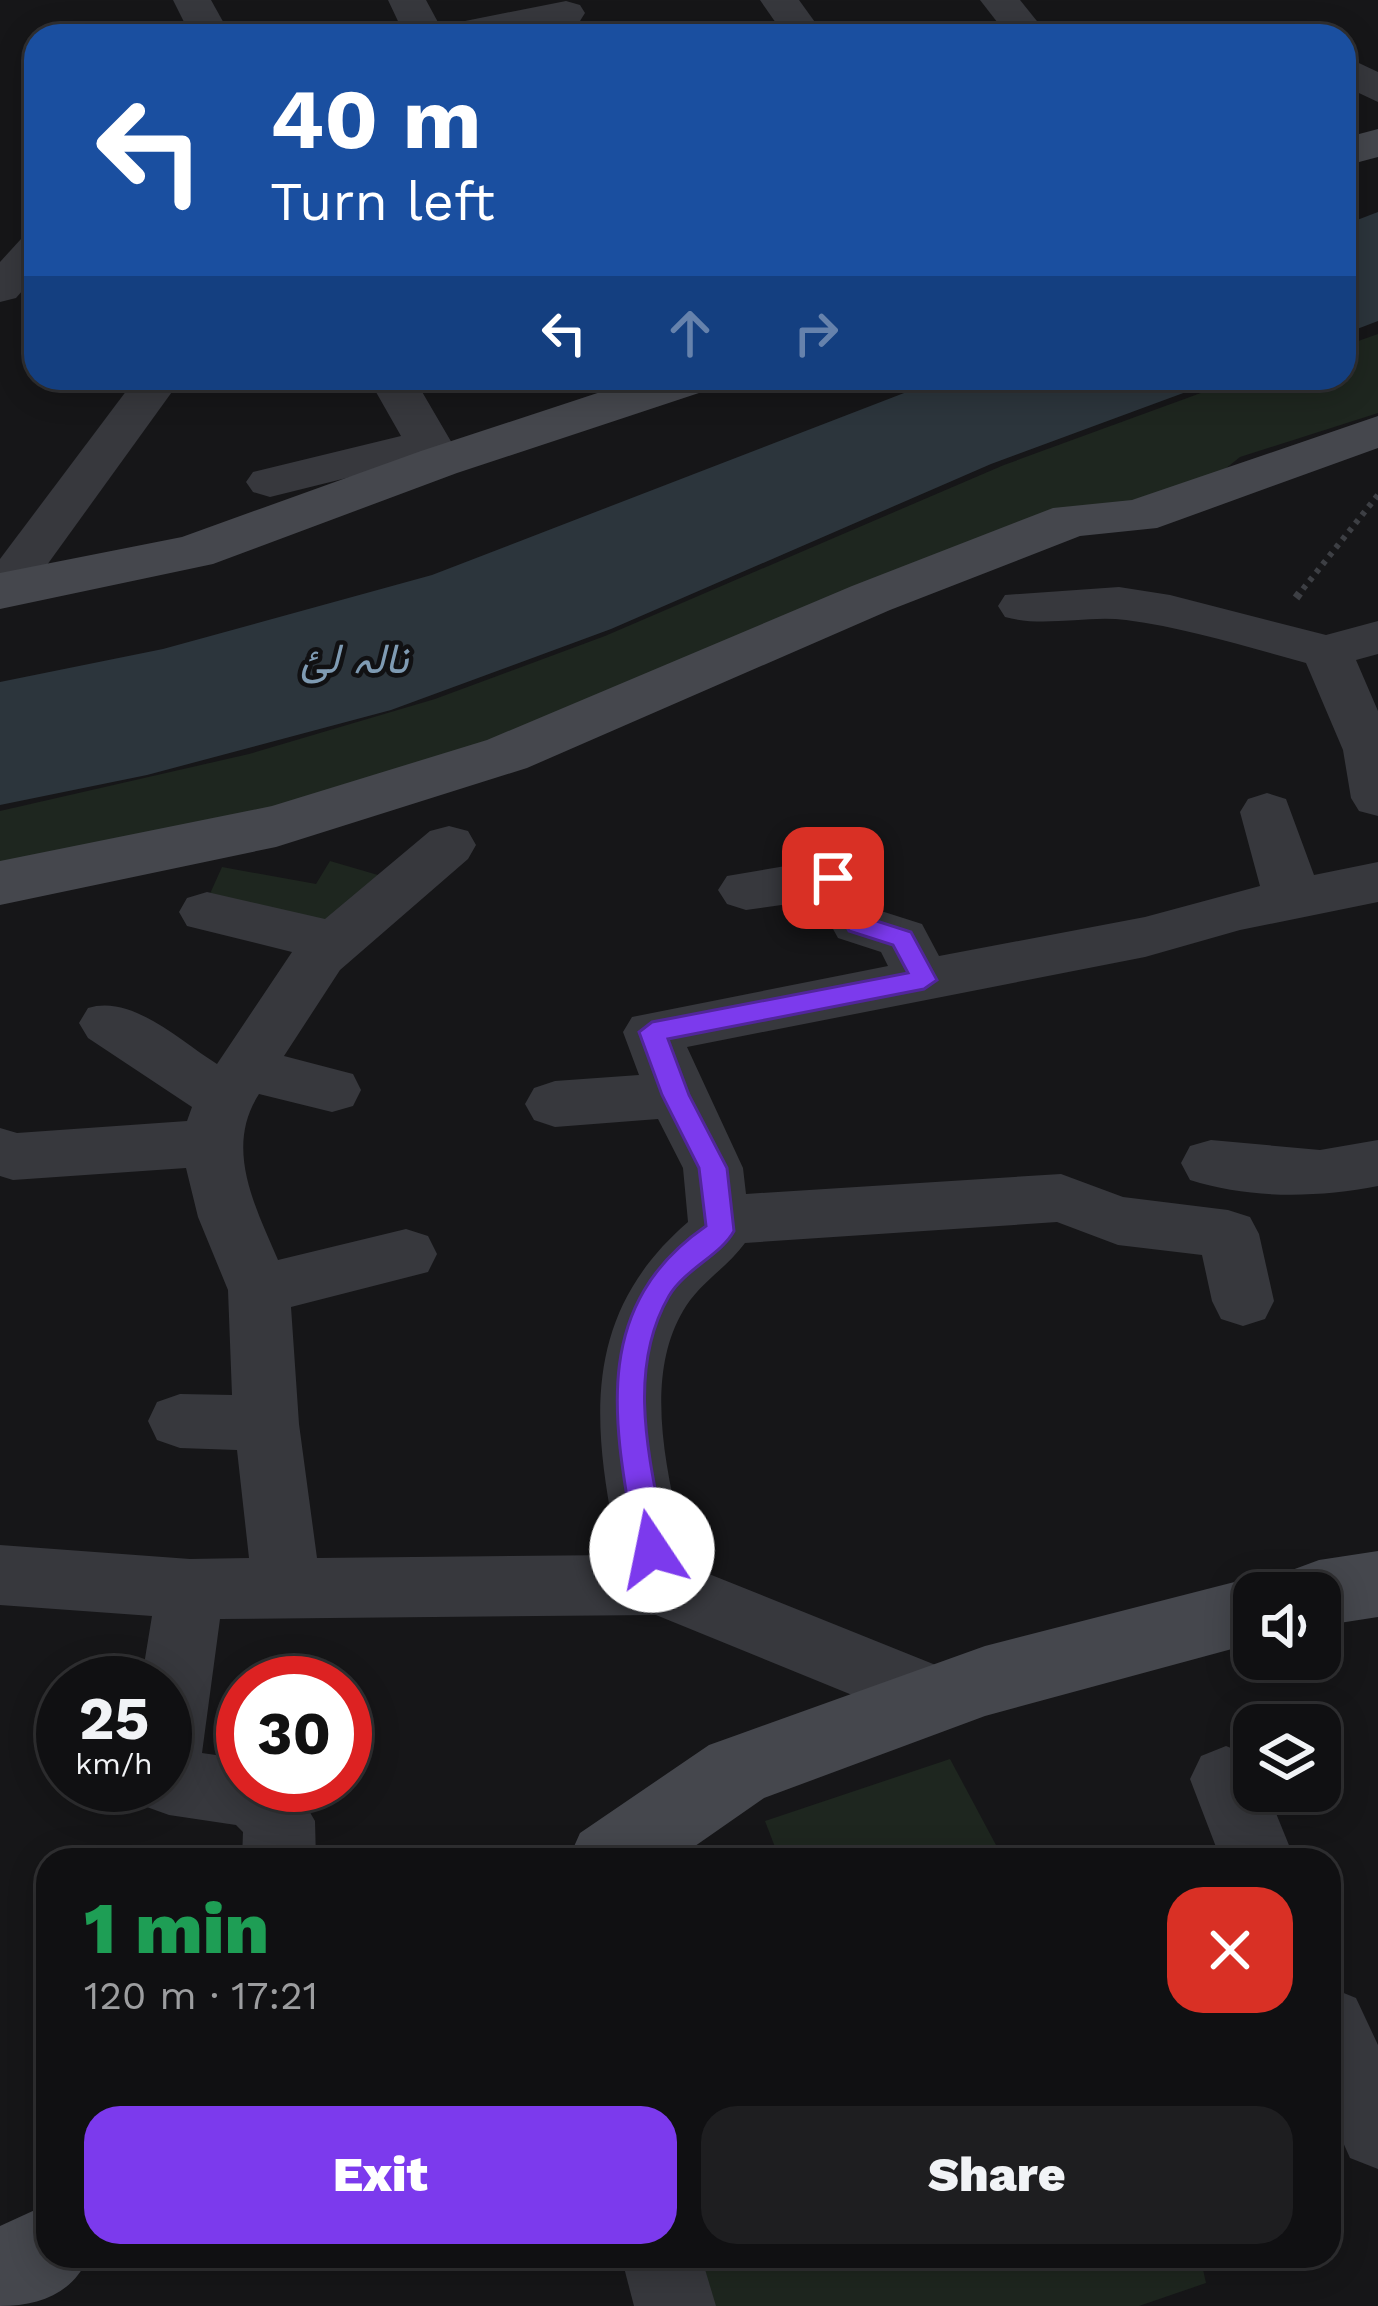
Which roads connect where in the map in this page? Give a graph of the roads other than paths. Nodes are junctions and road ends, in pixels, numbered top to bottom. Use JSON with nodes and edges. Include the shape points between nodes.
{"nodes":[{"id":1,"x":568,"y":16,"type":"edge"},
{"id":2,"x":520,"y":24,"type":"edge"},
{"id":3,"x":24,"y":262,"type":"edge"},
{"id":4,"x":0,"y":290,"type":"edge"},
{"id":5,"x":150,"y":390,"type":"edge"},
{"id":6,"x":398,"y":390,"type":"edge"},
{"id":7,"x":620,"y":390,"type":"edge"},
{"id":8,"x":1378,"y":431,"type":"edge"},
{"id":9,"x":434,"y":453,"type":"junction"},
{"id":10,"x":270,"y":482,"type":"dead end"},
{"id":11,"x":1,"y":591,"type":"edge"},
{"id":12,"x":1023,"y":606,"type":"dead end"},
{"id":13,"x":1378,"y":637,"type":"edge"},
{"id":14,"x":1305,"y":646,"type":"junction"},
{"id":15,"x":1376,"y":773,"type":"edge"},
{"id":16,"x":1267,"y":812,"type":"dead end"},
{"id":17,"x":449,"y":845,"type":"dead end"},
{"id":18,"x":0,"y":883,"type":"edge"},
{"id":19,"x":1378,"y":885,"type":"edge"},
{"id":20,"x":746,"y":890,"type":"dead end"},
{"id":21,"x":1290,"y":899,"type":"junction"},
{"id":22,"x":206,"y":912,"type":"dead end"},
{"id":23,"x":353,"y":939,"type":"junction"},
{"id":24,"x":924,"y":980,"type":"junction"},
{"id":25,"x":109,"y":1023,"type":"dead end"},
{"id":26,"x":332,"y":1090,"type":"dead end"},
{"id":27,"x":676,"y":1095,"type":"junction"},
{"id":28,"x":227,"y":1104,"type":"junction"},
{"id":29,"x":555,"y":1104,"type":"dead end"},
{"id":30,"x":0,"y":1151,"type":"edge"},
{"id":31,"x":1211,"y":1163,"type":"dead end"},
{"id":32,"x":1378,"y":1163,"type":"edge"},
{"id":33,"x":719,"y":1220,"type":"junction"},
{"id":34,"x":406,"y":1254,"type":"dead end"},
{"id":35,"x":259,"y":1290,"type":"junction"},
{"id":36,"x":1244,"y":1301,"type":"dead end"},
{"id":37,"x":180,"y":1421,"type":"dead end"},
{"id":38,"x":266,"y":1424,"type":"junction"},
{"id":39,"x":6,"y":1582,"type":"edge"},
{"id":40,"x":659,"y":1585,"type":"junction"},
{"id":41,"x":1378,"y":1585,"type":"edge"},
{"id":42,"x":190,"y":1589,"type":"junction"},
{"id":43,"x":287,"y":1590,"type":"junction"},
{"id":44,"x":1341,"y":1590,"type":"edge"},
{"id":45,"x":1233,"y":1616,"type":"edge"},
{"id":46,"x":938,"y":1698,"type":"junction"},
{"id":47,"x":1226,"y":1779,"type":"dead end"},
{"id":48,"x":279,"y":1848,"type":"edge"},
{"id":49,"x":625,"y":1848,"type":"edge"},
{"id":50,"x":1253,"y":1848,"type":"edge"},
{"id":51,"x":1341,"y":2051,"type":"edge"},
{"id":52,"x":1378,"y":2130,"type":"edge"},
{"id":53,"x":36,"y":2255,"type":"edge"},
{"id":54,"x":664,"y":2268,"type":"edge"},
{"id":55,"x":0,"y":2276,"type":"edge"},
{"id":56,"x":675,"y":2306,"type":"edge"}],
"edges":[{"from":1,"to":2,"type":"street"},
{"from":3,"to":4,"type":"street"},
{"from":5,"to":11,"type":"street"},
{"from":6,"to":9,"type":"street"},
{"from":7,"to":9,"type":"street"},
{"from":8,"to":18,"type":"street","via":[[1138,516],[1072,520],[507,754],[276,826]]},
{"from":9,"to":10,"type":"street"},
{"from":9,"to":11,"type":"street","via":[[194,552]]},
{"from":12,"to":14,"type":"street","via":[[1169,610]]},
{"from":13,"to":14,"type":"street"},
{"from":14,"to":15,"type":"street"},
{"from":16,"to":21,"type":"street"},
{"from":17,"to":23,"type":"street"},
{"from":19,"to":21,"type":"street"},
{"from":20,"to":24,"type":"street","via":[[833,878],[858,924],[902,938]]},
{"from":21,"to":24,"type":"street"},
{"from":22,"to":23,"type":"street"},
{"from":23,"to":28,"type":"street","via":[[297,986]]},
{"from":24,"to":27,"type":"street","via":[[652,1032]]},
{"from":25,"to":28,"type":"street"},
{"from":26,"to":28,"type":"street"},
{"from":27,"to":29,"type":"street"},
{"from":27,"to":33,"type":"street","via":[[713,1168]]},
{"from":28,"to":30,"type":"street","via":[[14,1157]]},
{"from":28,"to":35,"type":"street","via":[[229,1217]]},
{"from":31,"to":32,"type":"street","via":[[1320,1174]]},
{"from":33,"to":36,"type":"street","via":[[1061,1198],[1118,1221],[1228,1234]]},
{"from":33,"to":40,"type":"street","via":[[720,1231],[662,1284],[630,1373],[632,1439]]},
{"from":34,"to":35,"type":"street"},
{"from":35,"to":38,"type":"street"},
{"from":37,"to":38,"type":"street"},
{"from":38,"to":43,"type":"street"},
{"from":39,"to":42,"type":"street"},
{"from":40,"to":43,"type":"street"},
{"from":40,"to":46,"type":"street"},
{"from":41,"to":44,"type":"street"},
{"from":42,"to":43,"type":"street"},
{"from":42,"to":48,"type":"street","via":[[166,1752],[169,1782],[256,1794],[279,1821]]},
{"from":45,"to":46,"type":"street"},
{"from":46,"to":49,"type":"street","via":[[736,1771]]},
{"from":47,"to":50,"type":"street"},
{"from":51,"to":52,"type":"street"},
{"from":53,"to":55,"type":"street"},
{"from":54,"to":56,"type":"street"}]}
